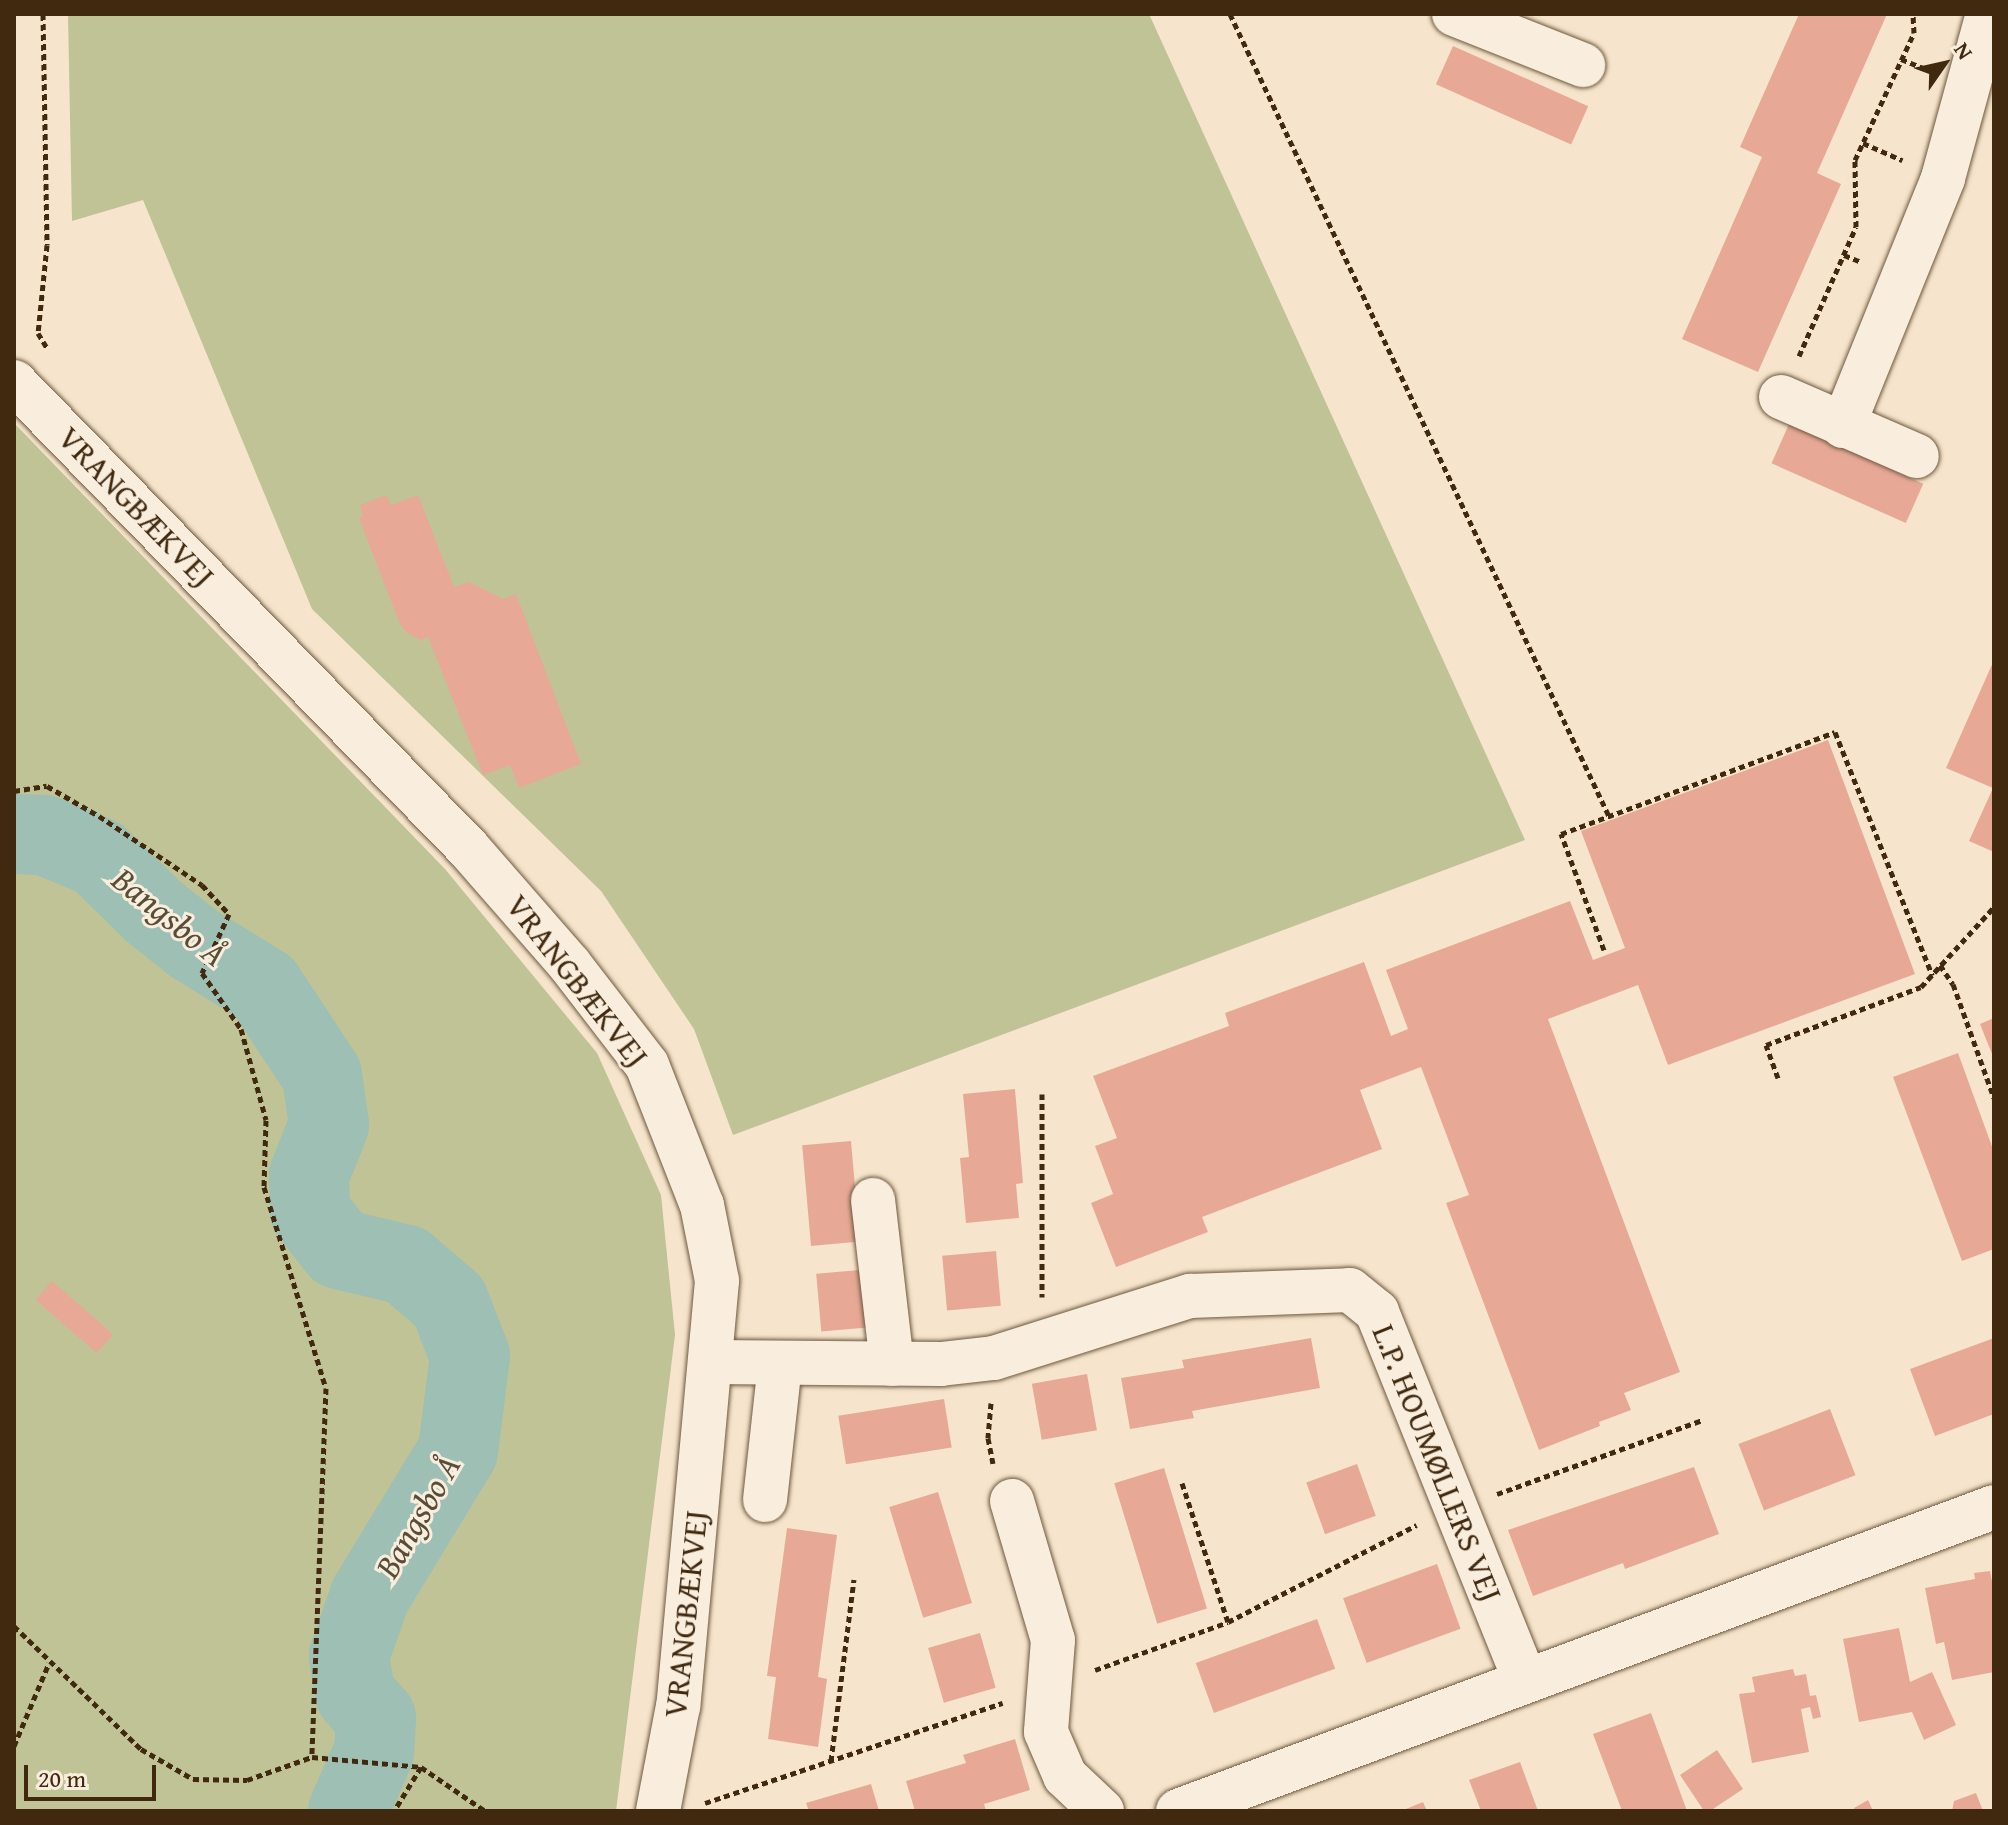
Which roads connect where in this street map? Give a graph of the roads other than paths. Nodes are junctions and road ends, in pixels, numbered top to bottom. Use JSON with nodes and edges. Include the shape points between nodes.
{"nodes":[{"id":1,"x":1454,"y":14,"type":"edge"},
{"id":2,"x":1988,"y":14,"type":"edge"},
{"id":3,"x":1521,"y":27,"type":"edge"},
{"id":4,"x":1583,"y":65,"type":"dead end"},
{"id":5,"x":14,"y":382,"type":"edge"},
{"id":6,"x":1781,"y":397,"type":"road end"},
{"id":7,"x":1843,"y":426,"type":"junction"},
{"id":8,"x":1917,"y":456,"type":"dead end"},
{"id":9,"x":873,"y":1200,"type":"dead end"},
{"id":10,"x":711,"y":1362,"type":"junction"},
{"id":11,"x":780,"y":1364,"type":"junction"},
{"id":12,"x":892,"y":1364,"type":"junction"},
{"id":13,"x":765,"y":1500,"type":"dead end"},
{"id":14,"x":1012,"y":1501,"type":"road end"},
{"id":15,"x":1994,"y":1507,"type":"edge"},
{"id":16,"x":1525,"y":1680,"type":"junction"},
{"id":17,"x":677,"y":1808,"type":"edge"},
{"id":18,"x":1102,"y":1811,"type":"edge"},
{"id":19,"x":1178,"y":1811,"type":"edge"}],
"edges":[{"from":1,"to":3,"type":"street"},
{"from":2,"to":7,"type":"street","via":[[1943,178]]},
{"from":3,"to":4,"type":"street"},
{"from":5,"to":10,"type":"street","name":"VRANGBÆKVEJ","via":[[468,848],[570,965],[647,1065],[702,1205],[717,1281]]},
{"from":6,"to":7,"type":"street"},
{"from":7,"to":8,"type":"street"},
{"from":9,"to":12,"type":"street"},
{"from":10,"to":11,"type":"street","name":"L.P. HOUMØLLERS VEJ"},
{"from":10,"to":17,"type":"street","name":"VRANGBÆKVEJ","via":[[678,1706]]},
{"from":11,"to":12,"type":"street","name":"L.P. HOUMØLLERS VEJ"},
{"from":11,"to":13,"type":"street"},
{"from":12,"to":16,"type":"street","name":"L.P. HOUMØLLERS VEJ","via":[[994,1358],[1190,1296],[1350,1290],[1377,1312]]},
{"from":14,"to":18,"type":"street","via":[[1053,1640],[1046,1732],[1065,1776]]},
{"from":15,"to":16,"type":"street"},
{"from":16,"to":19,"type":"street"}]}
